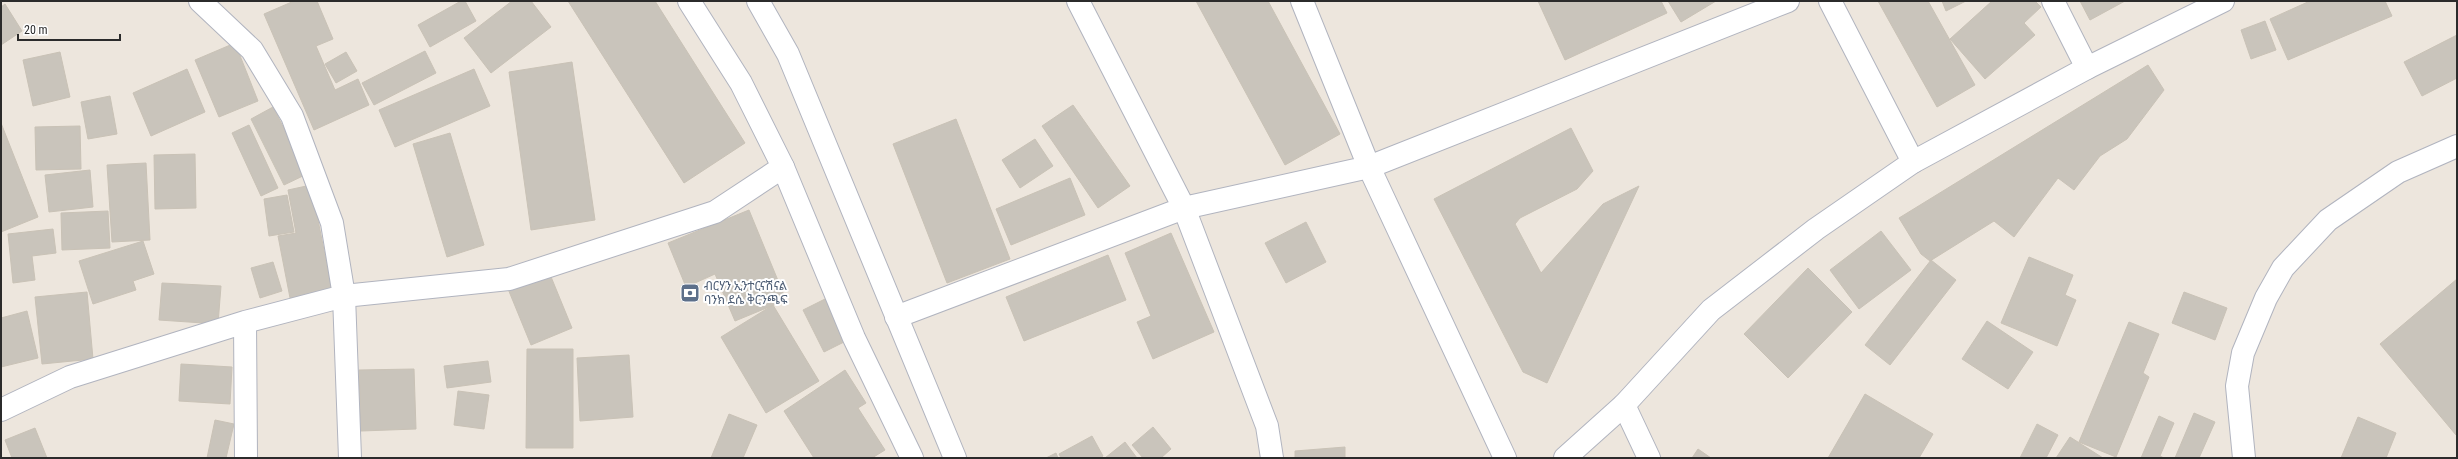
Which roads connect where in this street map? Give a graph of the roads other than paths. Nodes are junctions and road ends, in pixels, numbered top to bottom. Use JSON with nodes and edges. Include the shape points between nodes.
{"nodes":[{"id":1,"x":200,"y":1,"type":"edge"},
{"id":2,"x":689,"y":1,"type":"edge"},
{"id":3,"x":758,"y":1,"type":"edge"},
{"id":4,"x":1078,"y":1,"type":"edge"},
{"id":5,"x":1302,"y":1,"type":"edge"},
{"id":6,"x":1788,"y":1,"type":"edge"},
{"id":7,"x":1830,"y":1,"type":"edge"},
{"id":8,"x":2053,"y":1,"type":"edge"},
{"id":9,"x":2223,"y":1,"type":"edge"},
{"id":10,"x":2087,"y":68,"type":"junction"},
{"id":11,"x":2457,"y":146,"type":"edge"},
{"id":12,"x":1913,"y":162,"type":"junction"},
{"id":13,"x":783,"y":167,"type":"junction"},
{"id":14,"x":1369,"y":167,"type":"junction"},
{"id":15,"x":1184,"y":208,"type":"junction"},
{"id":16,"x":344,"y":296,"type":"junction"},
{"id":17,"x":896,"y":317,"type":"junction"},
{"id":18,"x":245,"y":322,"type":"junction"},
{"id":19,"x":1624,"y":405,"type":"junction"},
{"id":20,"x":1,"y":410,"type":"edge"},
{"id":21,"x":246,"y":458,"type":"edge"},
{"id":22,"x":350,"y":458,"type":"edge"},
{"id":23,"x":912,"y":458,"type":"edge"},
{"id":24,"x":955,"y":458,"type":"edge"},
{"id":25,"x":1272,"y":458,"type":"edge"},
{"id":26,"x":1505,"y":458,"type":"edge"},
{"id":27,"x":1565,"y":458,"type":"edge"},
{"id":28,"x":1649,"y":458,"type":"edge"},
{"id":29,"x":2244,"y":458,"type":"edge"}],
"edges":[{"from":1,"to":16,"type":"street","via":[[252,50],[292,116],[332,224]]},
{"from":2,"to":13,"type":"street","via":[[741,83]]},
{"from":3,"to":17,"type":"street","via":[[788,54]]},
{"from":4,"to":15,"type":"street"},
{"from":5,"to":14,"type":"street"},
{"from":6,"to":14,"type":"street"},
{"from":7,"to":12,"type":"street"},
{"from":8,"to":10,"type":"street"},
{"from":9,"to":10,"type":"street"},
{"from":10,"to":12,"type":"street"},
{"from":11,"to":29,"type":"street","via":[[2398,172],[2334,216],[2283,268],[2266,298],[2243,353],[2237,386]]},
{"from":12,"to":19,"type":"street","via":[[1816,228],[1712,310]]},
{"from":13,"to":16,"type":"street","via":[[715,212],[510,279]]},
{"from":13,"to":23,"type":"street","via":[[854,338]]},
{"from":14,"to":15,"type":"street"},
{"from":14,"to":26,"type":"street"},
{"from":15,"to":17,"type":"street"},
{"from":15,"to":25,"type":"street","via":[[1267,426]]},
{"from":16,"to":18,"type":"street"},
{"from":16,"to":22,"type":"street"},
{"from":17,"to":24,"type":"street"},
{"from":18,"to":20,"type":"street","via":[[70,377]]},
{"from":18,"to":21,"type":"street"},
{"from":19,"to":27,"type":"street"},
{"from":19,"to":28,"type":"street"}]}
